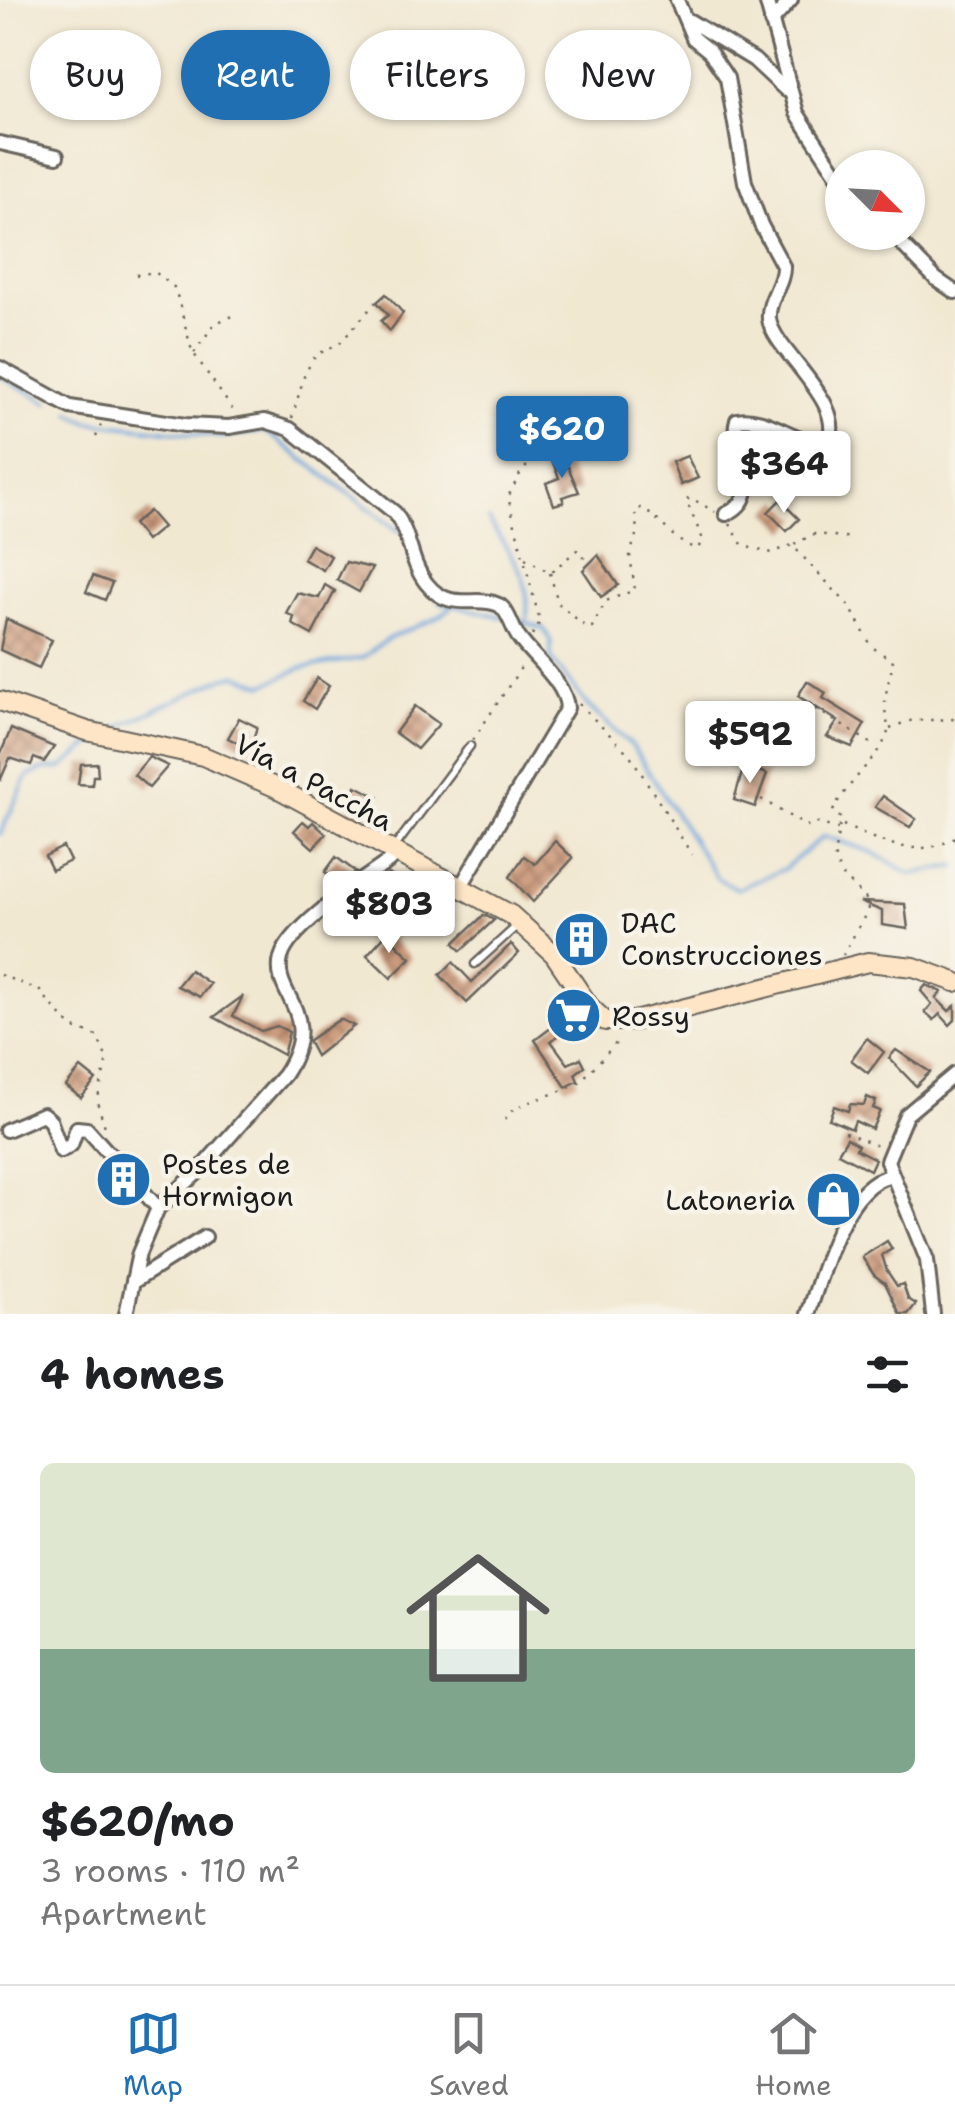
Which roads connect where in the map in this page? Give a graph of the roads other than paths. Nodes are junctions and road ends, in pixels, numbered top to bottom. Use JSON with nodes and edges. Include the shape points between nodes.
{"nodes":[{"id":1,"x":677,"y":0,"type":"edge"},
{"id":2,"x":766,"y":0,"type":"edge"},
{"id":3,"x":791,"y":0,"type":"edge"},
{"id":4,"x":688,"y":19,"type":"junction"},
{"id":5,"x":771,"y":22,"type":"junction"},
{"id":6,"x":790,"y":95,"type":"junction"},
{"id":7,"x":0,"y":144,"type":"edge"},
{"id":8,"x":57,"y":156,"type":"dead end"},
{"id":9,"x":825,"y":160,"type":"edge"},
{"id":10,"x":908,"y":250,"type":"edge"},
{"id":11,"x":955,"y":292,"type":"edge"},
{"id":12,"x":0,"y":368,"type":"edge"},
{"id":13,"x":726,"y":514,"type":"road end"},
{"id":14,"x":0,"y":702,"type":"edge"},
{"id":15,"x":470,"y":746,"type":"road end"},
{"id":16,"x":393,"y":854,"type":"junction"},
{"id":17,"x":462,"y":886,"type":"junction"},
{"id":18,"x":520,"y":923,"type":"junction"},
{"id":19,"x":475,"y":964,"type":"dead end"},
{"id":20,"x":955,"y":982,"type":"edge"},
{"id":21,"x":955,"y":1074,"type":"edge"},
{"id":22,"x":6,"y":1130,"type":"dead end"},
{"id":23,"x":889,"y":1176,"type":"junction"},
{"id":24,"x":158,"y":1208,"type":"junction"},
{"id":25,"x":205,"y":1237,"type":"dead end"},
{"id":26,"x":133,"y":1282,"type":"junction"},
{"id":27,"x":126,"y":1314,"type":"edge"},
{"id":28,"x":808,"y":1314,"type":"edge"},
{"id":29,"x":934,"y":1314,"type":"edge"}],
"edges":[{"from":1,"to":4,"type":"street"},
{"from":2,"to":5,"type":"street"},
{"from":3,"to":5,"type":"street"},
{"from":4,"to":6,"type":"street","via":[[754,60]]},
{"from":4,"to":13,"type":"street","via":[[693,38],[727,78],[745,182],[783,266],[769,316],[774,336],[806,370],[832,435],[827,444],[806,443],[748,417],[737,420],[747,492]]},
{"from":5,"to":6,"type":"street"},
{"from":6,"to":9,"type":"street"},
{"from":7,"to":8,"type":"street"},
{"from":10,"to":11,"type":"street"},
{"from":12,"to":17,"type":"street","via":[[70,407],[185,424],[265,420],[290,429],[395,513],[428,587],[446,599],[499,605],[566,695],[564,715]]},
{"from":14,"to":16,"type":"main road","name":"Vía a Paccha","via":[[203,756],[277,788]]},
{"from":15,"to":16,"type":"lane"},
{"from":16,"to":17,"type":"main road","name":"Vía a Paccha"},
{"from":16,"to":24,"type":"street","via":[[287,945],[280,968],[301,1036],[290,1066],[197,1174]]},
{"from":17,"to":18,"type":"main road","name":"Vía a Paccha"},
{"from":18,"to":19,"type":"lane"},
{"from":18,"to":20,"type":"main road","name":"Vía a Paccha","via":[[554,954],[598,1017],[612,1023],[842,966],[890,963]]},
{"from":21,"to":23,"type":"street","via":[[906,1114],[889,1151]]},
{"from":22,"to":24,"type":"street","via":[[43,1114],[62,1151],[82,1128]]},
{"from":23,"to":28,"type":"street","via":[[850,1207]]},
{"from":23,"to":29,"type":"street","via":[[926,1260]]},
{"from":24,"to":26,"type":"street"},
{"from":25,"to":26,"type":"street"},
{"from":26,"to":27,"type":"street"}]}
